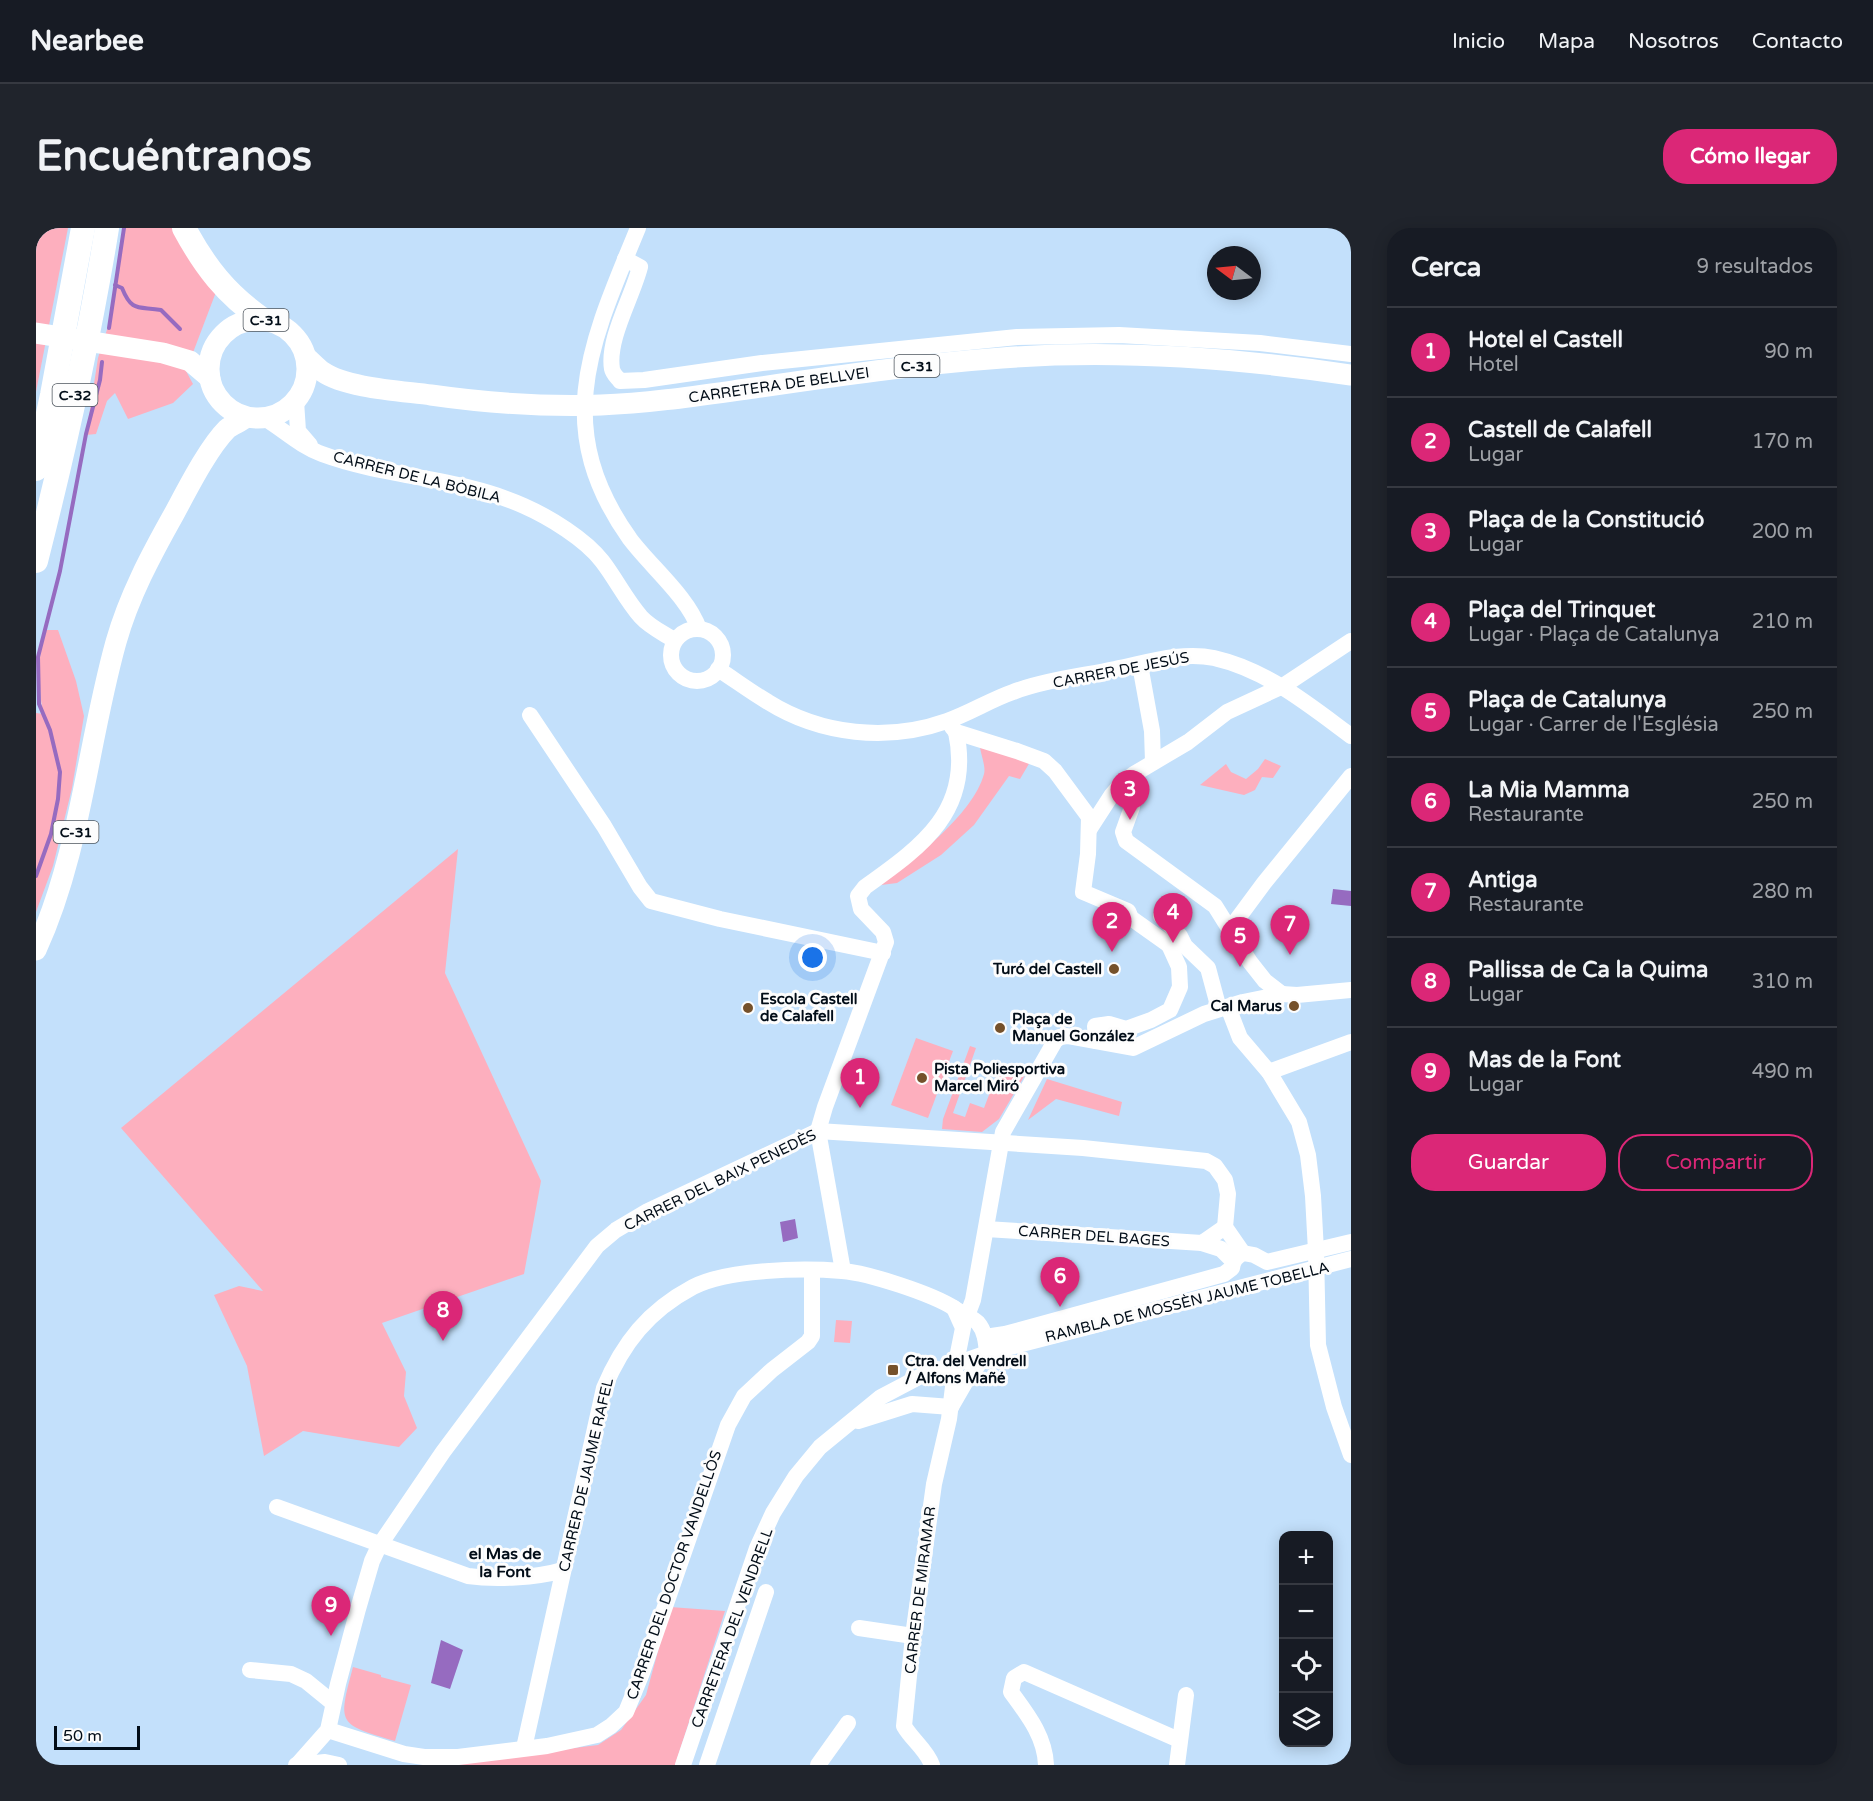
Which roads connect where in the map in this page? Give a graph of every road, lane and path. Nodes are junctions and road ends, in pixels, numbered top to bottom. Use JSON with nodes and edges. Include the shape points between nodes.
{"nodes":[{"id":1,"x":83,"y":228,"type":"edge"},
{"id":2,"x":107,"y":228,"type":"edge"},
{"id":3,"x":184,"y":228,"type":"edge"},
{"id":4,"x":638,"y":228,"type":"edge"},
{"id":5,"x":625,"y":259,"type":"junction"},
{"id":6,"x":262,"y":319,"type":"junction"},
{"id":7,"x":36,"y":333,"type":"edge"},
{"id":8,"x":216,"y":344,"type":"junction"},
{"id":9,"x":163,"y":353,"type":"junction"},
{"id":10,"x":1351,"y":354,"type":"edge"},
{"id":11,"x":307,"y":358,"type":"junction"},
{"id":12,"x":1351,"y":375,"type":"edge"},
{"id":13,"x":210,"y":378,"type":"junction"},
{"id":14,"x":351,"y":383,"type":"junction"},
{"id":15,"x":52,"y":395,"type":"junction"},
{"id":16,"x":299,"y":396,"type":"junction"},
{"id":17,"x":220,"y":400,"type":"junction"},
{"id":18,"x":255,"y":417,"type":"junction"},
{"id":19,"x":36,"y":427,"type":"edge"},
{"id":20,"x":211,"y":451,"type":"junction"},
{"id":21,"x":320,"y":453,"type":"junction"},
{"id":22,"x":36,"y":469,"type":"edge"},
{"id":23,"x":36,"y":561,"type":"edge"},
{"id":24,"x":699,"y":629,"type":"junction"},
{"id":25,"x":674,"y":640,"type":"junction"},
{"id":26,"x":1351,"y":641,"type":"edge"},
{"id":27,"x":1140,"y":664,"type":"junction"},
{"id":28,"x":718,"y":669,"type":"junction"},
{"id":29,"x":1283,"y":686,"type":"junction"},
{"id":30,"x":530,"y":715,"type":"dead end"},
{"id":31,"x":952,"y":727,"type":"junction"},
{"id":32,"x":1351,"y":736,"type":"edge"},
{"id":33,"x":1153,"y":762,"type":"junction"},
{"id":34,"x":1351,"y":777,"type":"edge"},
{"id":35,"x":1122,"y":784,"type":"junction"},
{"id":36,"x":1089,"y":830,"type":"junction"},
{"id":37,"x":1161,"y":916,"type":"dead end"},
{"id":38,"x":1230,"y":929,"type":"junction"},
{"id":39,"x":1175,"y":940,"type":"junction"},
{"id":40,"x":36,"y":950,"type":"edge"},
{"id":41,"x":883,"y":953,"type":"junction"},
{"id":42,"x":1351,"y":990,"type":"edge"},
{"id":43,"x":1290,"y":994,"type":"junction"},
{"id":44,"x":1224,"y":1008,"type":"junction"},
{"id":45,"x":1096,"y":1041,"type":"junction"},
{"id":46,"x":1351,"y":1042,"type":"edge"},
{"id":47,"x":1269,"y":1071,"type":"junction"},
{"id":48,"x":818,"y":1131,"type":"junction"},
{"id":49,"x":1000,"y":1142,"type":"junction"},
{"id":50,"x":1226,"y":1227,"type":"junction"},
{"id":51,"x":986,"y":1229,"type":"junction"},
{"id":52,"x":1351,"y":1242,"type":"edge"},
{"id":53,"x":1202,"y":1243,"type":"junction"},
{"id":54,"x":1316,"y":1251,"type":"junction"},
{"id":55,"x":1351,"y":1259,"type":"edge"},
{"id":56,"x":1236,"y":1260,"type":"junction"},
{"id":57,"x":1316,"y":1269,"type":"junction"},
{"id":58,"x":812,"y":1271,"type":"junction"},
{"id":59,"x":843,"y":1271,"type":"junction"},
{"id":60,"x":1237,"y":1289,"type":"junction"},
{"id":61,"x":960,"y":1315,"type":"junction"},
{"id":62,"x":986,"y":1345,"type":"junction"},
{"id":63,"x":956,"y":1363,"type":"junction"},
{"id":64,"x":951,"y":1407,"type":"junction"},
{"id":65,"x":843,"y":1426,"type":"junction"},
{"id":66,"x":1351,"y":1455,"type":"edge"},
{"id":67,"x":277,"y":1507,"type":"dead end"},
{"id":68,"x":379,"y":1546,"type":"junction"},
{"id":69,"x":563,"y":1570,"type":"junction"},
{"id":70,"x":766,"y":1592,"type":"dead end"},
{"id":71,"x":859,"y":1628,"type":"dead end"},
{"id":72,"x":913,"y":1636,"type":"junction"},
{"id":73,"x":250,"y":1670,"type":"dead end"},
{"id":74,"x":1186,"y":1695,"type":"dead end"},
{"id":75,"x":333,"y":1703,"type":"junction"},
{"id":76,"x":848,"y":1723,"type":"dead end"},
{"id":77,"x":328,"y":1730,"type":"junction"},
{"id":78,"x":1179,"y":1740,"type":"junction"},
{"id":79,"x":524,"y":1748,"type":"junction"},
{"id":80,"x":297,"y":1765,"type":"edge"},
{"id":81,"x":339,"y":1765,"type":"edge"},
{"id":82,"x":683,"y":1765,"type":"edge"},
{"id":83,"x":707,"y":1765,"type":"edge"},
{"id":84,"x":818,"y":1765,"type":"edge"},
{"id":85,"x":932,"y":1765,"type":"edge"},
{"id":86,"x":1046,"y":1765,"type":"edge"},
{"id":87,"x":1177,"y":1765,"type":"edge"}],
"edges":[{"from":1,"to":15,"type":"highway","number":"C-32"},
{"from":2,"to":23,"type":"highway","number":"C-32","via":[[92,316]]},
{"from":3,"to":6,"type":"highway","via":[[232,297]]},
{"from":4,"to":5,"type":"street"},
{"from":5,"to":10,"type":"street","via":[[640,267],[612,355],[612,372],[620,381],[1017,337],[1119,335],[1260,343]]},
{"from":5,"to":24,"type":"street","via":[[590,361],[584,416],[591,462],[613,514],[694,614]]},
{"from":6,"to":8,"type":"main road","number":"C-31","via":[[241,322]]},
{"from":6,"to":11,"type":"main road","number":"C-31","via":[[291,331]]},
{"from":7,"to":9,"type":"main road"},
{"from":8,"to":9,"type":"main road","via":[[191,352]]},
{"from":8,"to":13,"type":"main road","via":[[210,360]]},
{"from":9,"to":13,"type":"main road","via":[[190,362]]},
{"from":11,"to":14,"type":"main road","name":"CARRETERA DE BELLVEI","number":"C-31","via":[[323,372]]},
{"from":11,"to":16,"type":"main road","via":[[307,375]]},
{"from":12,"to":14,"type":"main road","name":"CARRETERA DE BELLVEI","number":"C-31","via":[[1153,355],[1004,358],[684,398],[562,406],[456,399]]},
{"from":13,"to":17,"type":"main road","number":"C-31"},
{"from":14,"to":16,"type":"main road","name":"CARRETERA DE BELLVEI","via":[[326,383]]},
{"from":15,"to":19,"type":"highway"},
{"from":15,"to":22,"type":"highway","number":"C-32"},
{"from":16,"to":18,"type":"main road","number":"C-31","via":[[282,412]]},
{"from":16,"to":21,"type":"street","via":[[298,430]]},
{"from":17,"to":18,"type":"main road","via":[[232,410]]},
{"from":17,"to":20,"type":"main road","number":"C-31","via":[[220,425]]},
{"from":18,"to":20,"type":"main road","number":"C-31","via":[[228,429]]},
{"from":18,"to":21,"type":"street","name":"CARRER DE LA BÒBILA"},
{"from":20,"to":40,"type":"main road","number":"C-31","via":[[150,556],[127,607],[100,708],[65,873]]},
{"from":21,"to":25,"type":"street","name":"CARRER DE LA BÒBILA","via":[[369,468],[469,488],[525,507],[588,546],[641,617]]},
{"from":24,"to":25,"type":"street","via":[[684,632]]},
{"from":24,"to":28,"type":"street","via":[[713,634],[720,642],[723,653]]},
{"from":25,"to":28,"type":"street","via":[[670,660],[680,676],[701,681]]},
{"from":26,"to":29,"type":"street"},
{"from":27,"to":29,"type":"street","name":"CARRER DE JESÚS","via":[[1194,656],[1212,658]]},
{"from":27,"to":31,"type":"street","name":"CARRER DE JESÚS","via":[[1014,691]]},
{"from":27,"to":33,"type":"street","via":[[1152,731]]},
{"from":28,"to":31,"type":"street","via":[[767,702],[815,724],[871,734]]},
{"from":29,"to":32,"type":"street","name":"CARRER DE JESÚS"},
{"from":29,"to":33,"type":"street","via":[[1227,712],[1188,742]]},
{"from":30,"to":41,"type":"street","via":[[651,901]]},
{"from":31,"to":36,"type":"street","via":[[1044,761],[1056,771],[1089,817]]},
{"from":31,"to":41,"type":"street","via":[[959,745],[955,795],[943,818],[922,844],[858,896],[861,909],[883,932]]},
{"from":33,"to":35,"type":"street"},
{"from":34,"to":38,"type":"street"},
{"from":35,"to":36,"type":"street"},
{"from":35,"to":38,"type":"street","via":[[1133,798],[1123,832],[1126,841],[1215,906]]},
{"from":36,"to":39,"type":"street","via":[[1082,889]]},
{"from":37,"to":39,"type":"street"},
{"from":38,"to":43,"type":"street","via":[[1265,981]]},
{"from":39,"to":44,"type":"street","via":[[1208,968]]},
{"from":39,"to":45,"type":"street","via":[[1180,987],[1170,1010],[1126,1029],[1108,1024],[1095,1026]]},
{"from":41,"to":48,"type":"street"},
{"from":42,"to":43,"type":"street"},
{"from":43,"to":44,"type":"street","via":[[1266,996]]},
{"from":44,"to":45,"type":"street","via":[[1133,1048]]},
{"from":44,"to":47,"type":"street","via":[[1240,1038]]},
{"from":45,"to":49,"type":"street","via":[[1076,1037],[1055,1041]]},
{"from":46,"to":47,"type":"street"},
{"from":47,"to":54,"type":"street","via":[[1299,1122],[1308,1155]]},
{"from":48,"to":49,"type":"street","name":"CARRER DEL BAIX PENEDÈS"},
{"from":48,"to":59,"type":"street"},
{"from":48,"to":68,"type":"street","name":"CARRER DEL BAIX PENEDÈS","via":[[648,1211],[597,1246],[443,1452]]},
{"from":49,"to":50,"type":"street","name":"CARRER DEL BAIX PENEDÈS","via":[[1206,1161],[1225,1180]]},
{"from":49,"to":51,"type":"street"},
{"from":50,"to":53,"type":"street"},
{"from":50,"to":56,"type":"street"},
{"from":51,"to":53,"type":"street","name":"CARRER DEL BAGES"},
{"from":51,"to":61,"type":"street","via":[[973,1300]]},
{"from":52,"to":54,"type":"street","name":"RAMBLA DE MOSSÈN JAUME TOBELLA"},
{"from":53,"to":56,"type":"street","name":"CARRER DEL BAGES","via":[[1221,1249]]},
{"from":54,"to":56,"type":"street","name":"RAMBLA DE MOSSÈN JAUME TOBELLA","via":[[1267,1262],[1254,1255]]},
{"from":54,"to":57,"type":"street"},
{"from":55,"to":57,"type":"street","name":"RAMBLA DE MOSSÈN JAUME TOBELLA"},
{"from":56,"to":60,"type":"street"},
{"from":56,"to":62,"type":"street","name":"RAMBLA DE MOSSÈN JAUME TOBELLA","via":[[1224,1274],[1005,1334]]},
{"from":57,"to":60,"type":"street","name":"RAMBLA DE MOSSÈN JAUME TOBELLA"},
{"from":57,"to":66,"type":"street","via":[[1318,1345]]},
{"from":58,"to":59,"type":"street","name":"CARRER DE JAUME RAFEL"},
{"from":58,"to":69,"type":"street","name":"CARRER DE JAUME RAFEL","via":[[738,1273],[694,1287],[661,1308],[632,1335],[615,1360],[604,1388]]},
{"from":58,"to":79,"type":"street","name":"CARRER DEL DOCTOR VANDELLÒS","via":[[812,1336],[744,1396],[728,1425],[626,1712],[597,1735]]},
{"from":59,"to":61,"type":"street","name":"CARRER DE JAUME RAFEL","via":[[919,1292]]},
{"from":60,"to":62,"type":"street","name":"RAMBLA DE MOSSÈN JAUME TOBELLA"},
{"from":61,"to":62,"type":"street","via":[[977,1322]]},
{"from":61,"to":63,"type":"street","via":[[963,1328]]},
{"from":62,"to":63,"type":"street","name":"CARRETERA DEL VENDRELL"},
{"from":62,"to":64,"type":"street"},
{"from":63,"to":64,"type":"street"},
{"from":63,"to":65,"type":"street","name":"CARRETERA DEL VENDRELL","via":[[881,1397]]},
{"from":64,"to":65,"type":"street","via":[[912,1404]]},
{"from":64,"to":72,"type":"street","name":"CARRER DE MIRAMAR","via":[[934,1484]]},
{"from":65,"to":82,"type":"street","name":"CARRETERA DEL VENDRELL","via":[[802,1468],[773,1513],[757,1548]]},
{"from":67,"to":68,"type":"street"},
{"from":68,"to":69,"type":"street","via":[[468,1576],[550,1574]]},
{"from":68,"to":75,"type":"street","name":"CARRER DEL BAIX PENEDÈS"},
{"from":69,"to":79,"type":"street","name":"CARRER DE JAUME RAFEL"},
{"from":70,"to":83,"type":"street"},
{"from":71,"to":72,"type":"street"},
{"from":72,"to":85,"type":"street","name":"CARRER DE MIRAMAR","via":[[904,1726]]},
{"from":73,"to":75,"type":"street","via":[[291,1674]]},
{"from":74,"to":78,"type":"street"},
{"from":75,"to":77,"type":"street","name":"CARRER DEL BAIX PENEDÈS"},
{"from":76,"to":84,"type":"street"},
{"from":77,"to":79,"type":"street","name":"CARRER DEL DOCTOR VANDELLÒS","via":[[424,1757],[458,1757]]},
{"from":77,"to":80,"type":"street"},
{"from":78,"to":86,"type":"street","via":[[1024,1672],[1014,1678],[1011,1692],[1037,1729]]},
{"from":78,"to":87,"type":"street"},
{"from":80,"to":81,"type":"street"}]}
